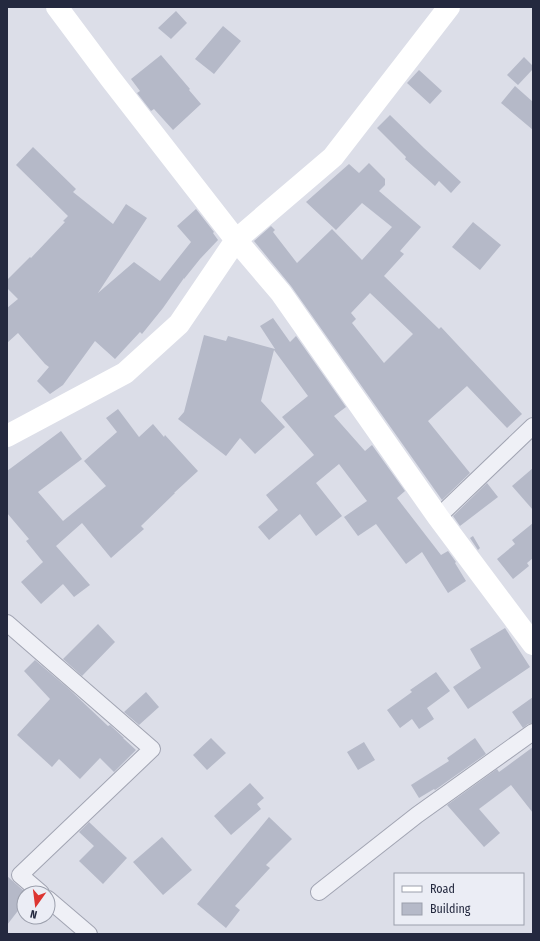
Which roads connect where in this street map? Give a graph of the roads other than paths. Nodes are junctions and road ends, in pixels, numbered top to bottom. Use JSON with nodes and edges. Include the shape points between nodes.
{"nodes":[{"id":1,"x":57,"y":7,"type":"edge"},
{"id":2,"x":448,"y":7,"type":"edge"},
{"id":3,"x":236,"y":240,"type":"junction"},
{"id":4,"x":533,"y":426,"type":"edge"},
{"id":5,"x":7,"y":436,"type":"edge"},
{"id":6,"x":438,"y":517,"type":"junction"},
{"id":7,"x":7,"y":623,"type":"edge"},
{"id":8,"x":533,"y":644,"type":"edge"},
{"id":9,"x":533,"y":732,"type":"edge"},
{"id":10,"x":32,"y":885,"type":"edge"},
{"id":11,"x":318,"y":892,"type":"dead end"},
{"id":12,"x":56,"y":906,"type":"edge"},
{"id":13,"x":89,"y":934,"type":"edge"}],
"edges":[{"from":1,"to":3,"type":"street"},
{"from":2,"to":3,"type":"street","via":[[333,157]]},
{"from":3,"to":5,"type":"street","via":[[179,324],[125,373]]},
{"from":3,"to":6,"type":"street","via":[[281,293]]},
{"from":4,"to":6,"type":"street"},
{"from":6,"to":8,"type":"street"},
{"from":7,"to":10,"type":"street","via":[[152,749],[20,875]]},
{"from":9,"to":11,"type":"street","via":[[417,815]]},
{"from":12,"to":13,"type":"street"}]}
